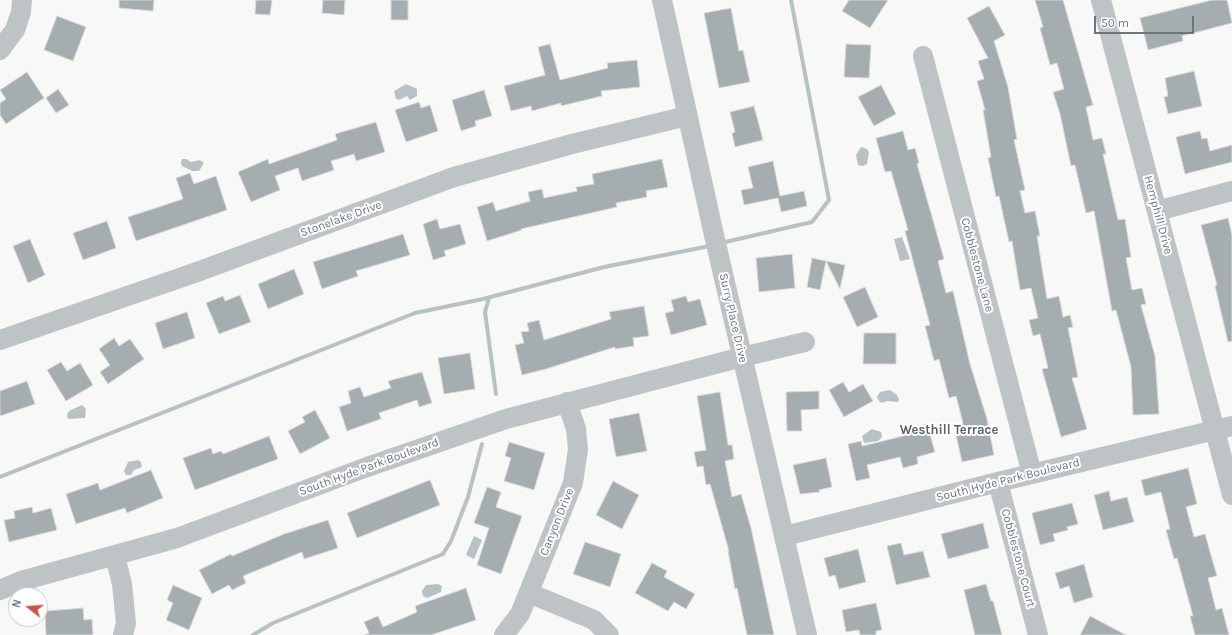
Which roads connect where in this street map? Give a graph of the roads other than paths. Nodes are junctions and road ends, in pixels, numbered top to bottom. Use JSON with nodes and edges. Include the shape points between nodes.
{"nodes":[{"id":1,"x":22,"y":0,"type":"edge"},
{"id":2,"x":662,"y":0,"type":"edge"},
{"id":3,"x":1101,"y":0,"type":"edge"},
{"id":4,"x":0,"y":50,"type":"edge"},
{"id":5,"x":923,"y":56,"type":"dead end"},
{"id":6,"x":687,"y":116,"type":"junction"},
{"id":7,"x":1232,"y":191,"type":"edge"},
{"id":8,"x":1157,"y":211,"type":"junction"},
{"id":9,"x":0,"y":340,"type":"edge"},
{"id":10,"x":805,"y":342,"type":"dead end"},
{"id":11,"x":742,"y":357,"type":"junction"},
{"id":12,"x":567,"y":402,"type":"junction"},
{"id":13,"x":1224,"y":428,"type":"edge"},
{"id":14,"x":1032,"y":474,"type":"junction"},
{"id":15,"x":998,"y":482,"type":"junction"},
{"id":16,"x":1232,"y":495,"type":"edge"},
{"id":17,"x":785,"y":536,"type":"junction"},
{"id":18,"x":115,"y":556,"type":"junction"},
{"id":19,"x":0,"y":590,"type":"edge"},
{"id":20,"x":529,"y":592,"type":"junction"},
{"id":21,"x":123,"y":635,"type":"edge"},
{"id":22,"x":504,"y":635,"type":"edge"},
{"id":23,"x":609,"y":635,"type":"edge"},
{"id":24,"x":807,"y":635,"type":"edge"},
{"id":25,"x":1038,"y":635,"type":"edge"}],
"edges":[{"from":1,"to":4,"type":"street","via":[[15,30]]},
{"from":2,"to":6,"type":"street","name":"Surry Place Drive"},
{"from":3,"to":8,"type":"street","name":"Hemphill Drive"},
{"from":5,"to":14,"type":"street","name":"Cobblestone Lane"},
{"from":6,"to":9,"type":"street","name":"Stonelake Drive","via":[[572,144],[454,177],[197,272]]},
{"from":6,"to":11,"type":"street","name":"Surry Place Drive"},
{"from":7,"to":8,"type":"street"},
{"from":8,"to":13,"type":"street","name":"Hemphill Drive"},
{"from":10,"to":11,"type":"street","name":"South Hyde Park Boulevard"},
{"from":11,"to":12,"type":"street","name":"South Hyde Park Boulevard"},
{"from":11,"to":17,"type":"street","name":"Surry Place Drive"},
{"from":12,"to":18,"type":"street","name":"South Hyde Park Boulevard","via":[[438,442],[217,524]]},
{"from":12,"to":20,"type":"street","name":"Canyon Drive","via":[[576,430],[576,471]]},
{"from":13,"to":14,"type":"street","name":"South Hyde Park Boulevard"},
{"from":13,"to":16,"type":"street","name":"Hemphill Drive"},
{"from":14,"to":15,"type":"street","name":"South Hyde Park Boulevard"},
{"from":15,"to":17,"type":"street","name":"South Hyde Park Boulevard"},
{"from":15,"to":25,"type":"street","name":"Cobblestone Court"},
{"from":17,"to":24,"type":"street","name":"Surry Place Drive"},
{"from":18,"to":19,"type":"street","name":"South Hyde Park Boulevard","via":[[21,581]]},
{"from":18,"to":21,"type":"street","via":[[122,584],[126,623]]},
{"from":20,"to":22,"type":"street","name":"Canyon Drive","via":[[520,614]]},
{"from":20,"to":23,"type":"street","via":[[594,620]]}]}
